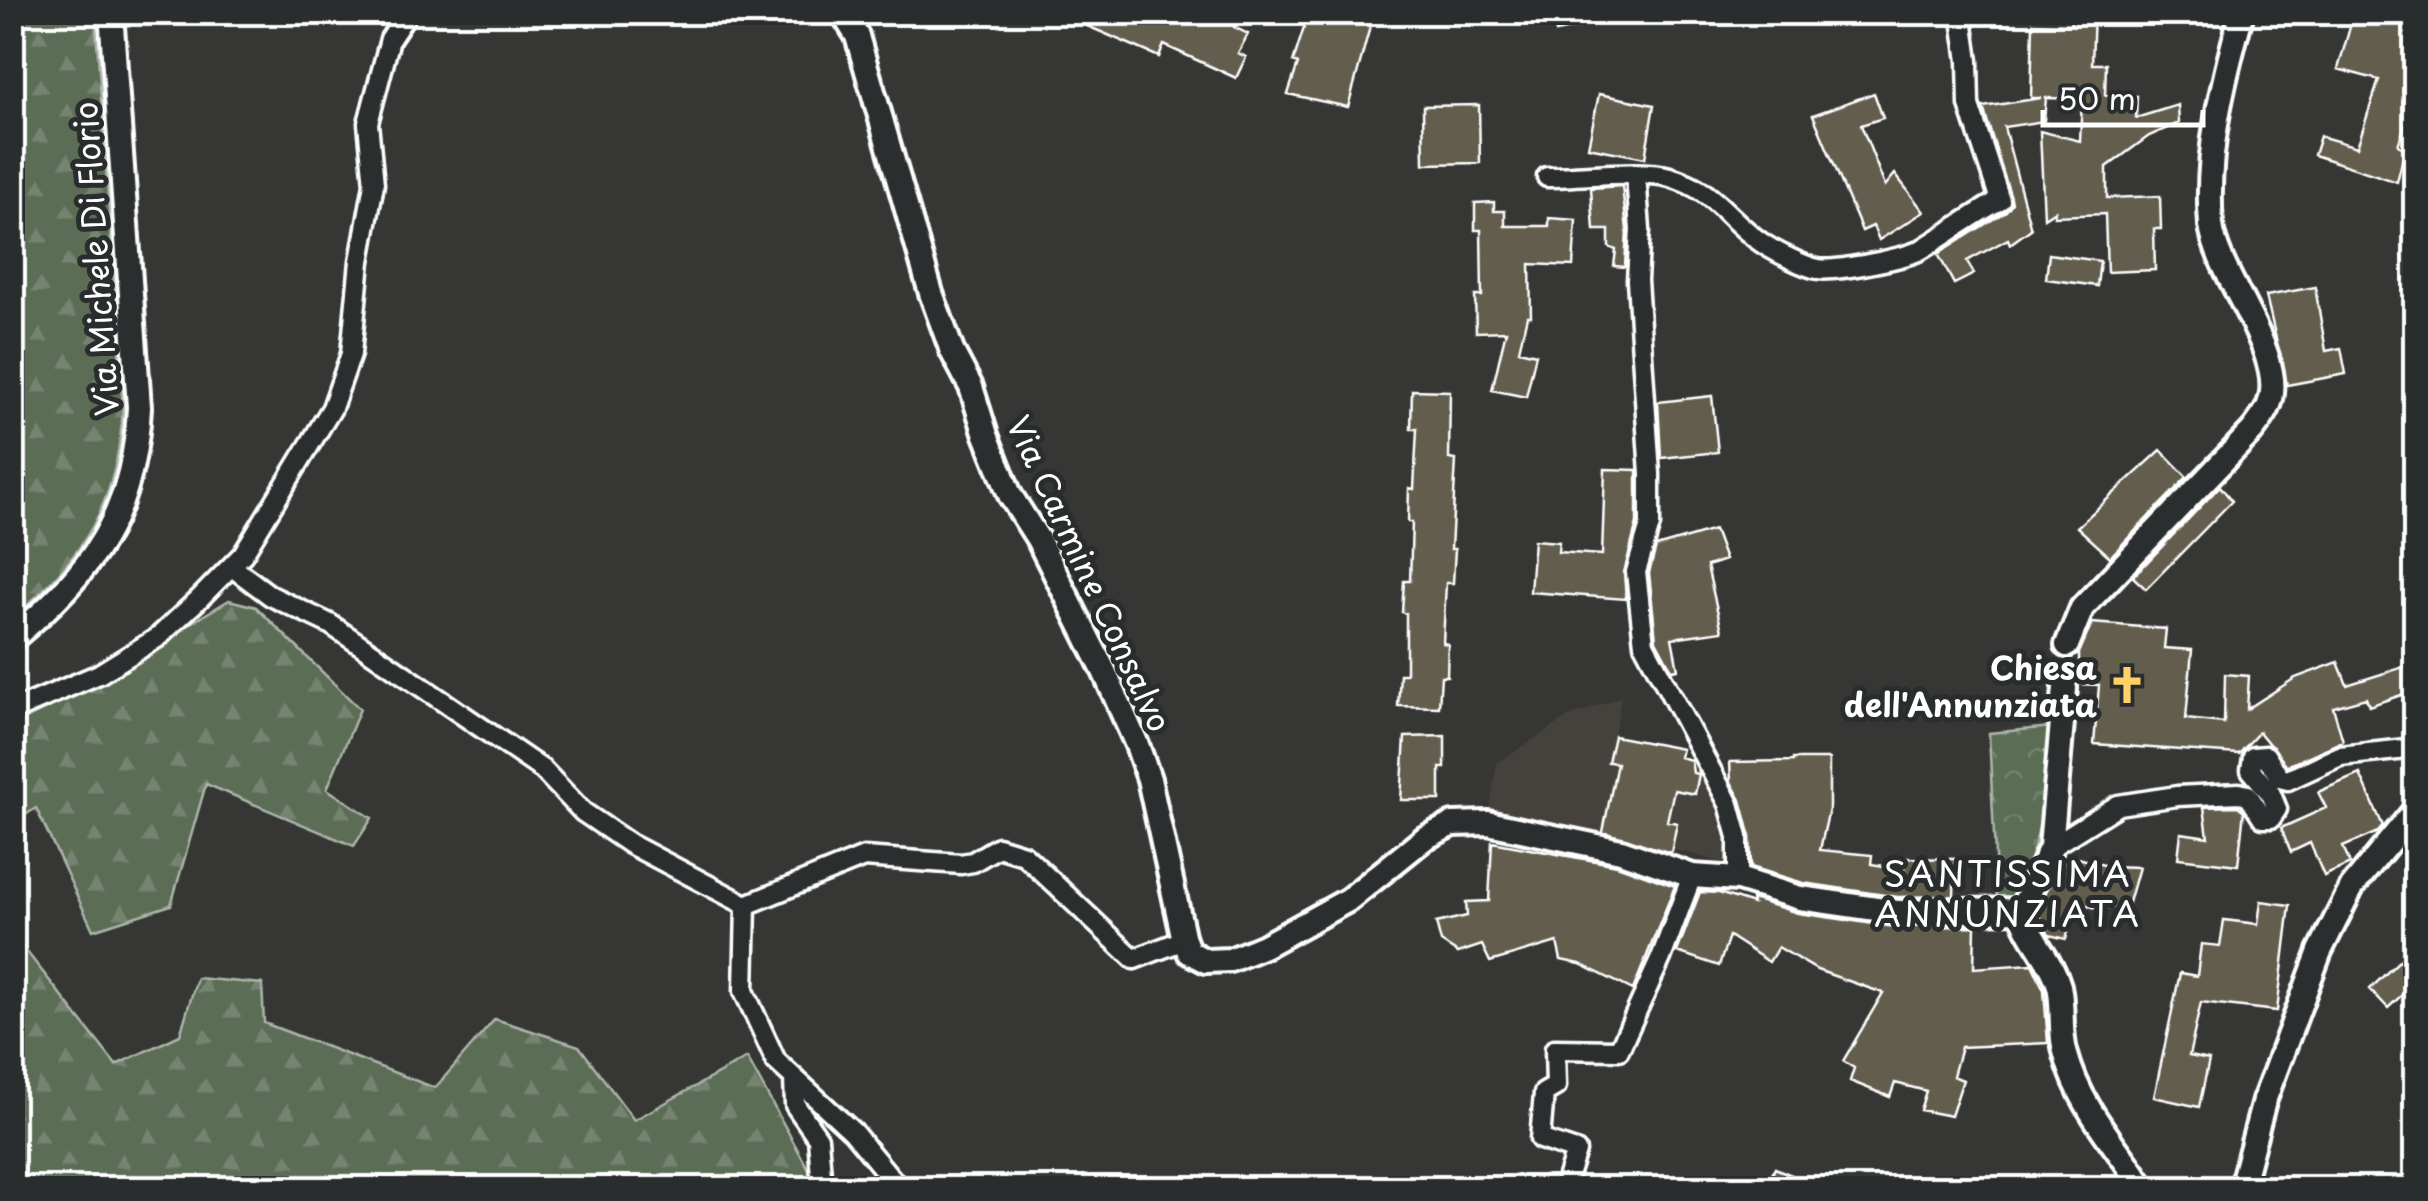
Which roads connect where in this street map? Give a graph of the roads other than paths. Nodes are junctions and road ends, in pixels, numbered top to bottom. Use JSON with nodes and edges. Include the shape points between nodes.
{"nodes":[{"id":1,"x":111,"y":12,"type":"edge"},
{"id":2,"x":408,"y":12,"type":"edge"},
{"id":3,"x":842,"y":12,"type":"edge"},
{"id":4,"x":1961,"y":12,"type":"edge"},
{"id":5,"x":2242,"y":12,"type":"edge"},
{"id":6,"x":1636,"y":175,"type":"junction"},
{"id":7,"x":1547,"y":177,"type":"dead end"},
{"id":8,"x":232,"y":568,"type":"junction"},
{"id":9,"x":12,"y":639,"type":"edge"},
{"id":10,"x":2068,"y":645,"type":"tunnel mouth"},
{"id":11,"x":2065,"y":688,"type":"tunnel mouth"},
{"id":12,"x":12,"y":711,"type":"edge"},
{"id":13,"x":2416,"y":748,"type":"edge"},
{"id":14,"x":2416,"y":808,"type":"edge"},
{"id":15,"x":2051,"y":847,"type":"junction"},
{"id":16,"x":1692,"y":876,"type":"junction"},
{"id":17,"x":1738,"y":878,"type":"junction"},
{"id":18,"x":746,"y":905,"type":"junction"},
{"id":19,"x":2021,"y":910,"type":"junction"},
{"id":20,"x":1184,"y":940,"type":"junction"},
{"id":21,"x":794,"y":1078,"type":"junction"},
{"id":22,"x":822,"y":1188,"type":"edge"},
{"id":23,"x":898,"y":1188,"type":"edge"},
{"id":24,"x":1564,"y":1188,"type":"edge"},
{"id":25,"x":2144,"y":1188,"type":"edge"},
{"id":26,"x":2241,"y":1188,"type":"edge"}],
"edges":[{"from":1,"to":9,"type":"street","name":"Via Michele Di Florio","via":[[137,452],[128,488],[98,549]]},
{"from":2,"to":8,"type":"street","via":[[390,39],[368,123],[374,184],[351,354],[332,408]]},
{"from":3,"to":20,"type":"street","name":"Via Carmine Consalvo","via":[[857,36],[952,352],[1010,494],[1104,670],[1150,779]]},
{"from":4,"to":6,"type":"street","via":[[1969,106],[2000,200],[1920,250],[1819,270],[1764,245],[1692,185]]},
{"from":5,"to":10,"type":"street","via":[[2213,140],[2211,230],[2264,347],[2273,390],[2269,407],[2082,608]]},
{"from":6,"to":7,"type":"street"},
{"from":6,"to":17,"type":"street","via":[[1650,474],[1650,525],[1636,572],[1644,644],[1729,804]]},
{"from":8,"to":12,"type":"street","via":[[156,638],[99,674]]},
{"from":8,"to":18,"type":"street","via":[[330,624],[543,770],[583,812],[630,844]]},
{"from":11,"to":15,"type":"street"},
{"from":13,"to":15,"type":"street","via":[[2340,756],[2288,780],[2266,756],[2253,757],[2251,770],[2275,801],[2270,818],[2239,792],[2177,796],[2118,805]]},
{"from":14,"to":26,"type":"street","via":[[2352,887],[2320,950],[2264,1101]]},
{"from":15,"to":19,"type":"street"},
{"from":16,"to":17,"type":"street"},
{"from":16,"to":20,"type":"street","via":[[1620,851],[1488,823],[1453,824],[1348,900],[1264,946],[1230,960],[1206,961],[1189,952]]},
{"from":16,"to":24,"type":"street","via":[[1619,1050],[1555,1049],[1556,1086],[1544,1094],[1540,1139],[1576,1151]]},
{"from":17,"to":19,"type":"street","via":[[1800,898],[1898,912]]},
{"from":18,"to":20,"type":"street","via":[[864,857],[960,864],[998,848],[1024,854],[1134,958]]},
{"from":18,"to":21,"type":"street","via":[[744,991],[776,1062]]},
{"from":19,"to":25,"type":"street","via":[[2059,987],[2065,1053],[2078,1089]]},
{"from":21,"to":22,"type":"street","via":[[796,1105],[818,1138]]},
{"from":21,"to":23,"type":"street","via":[[852,1132]]}]}
